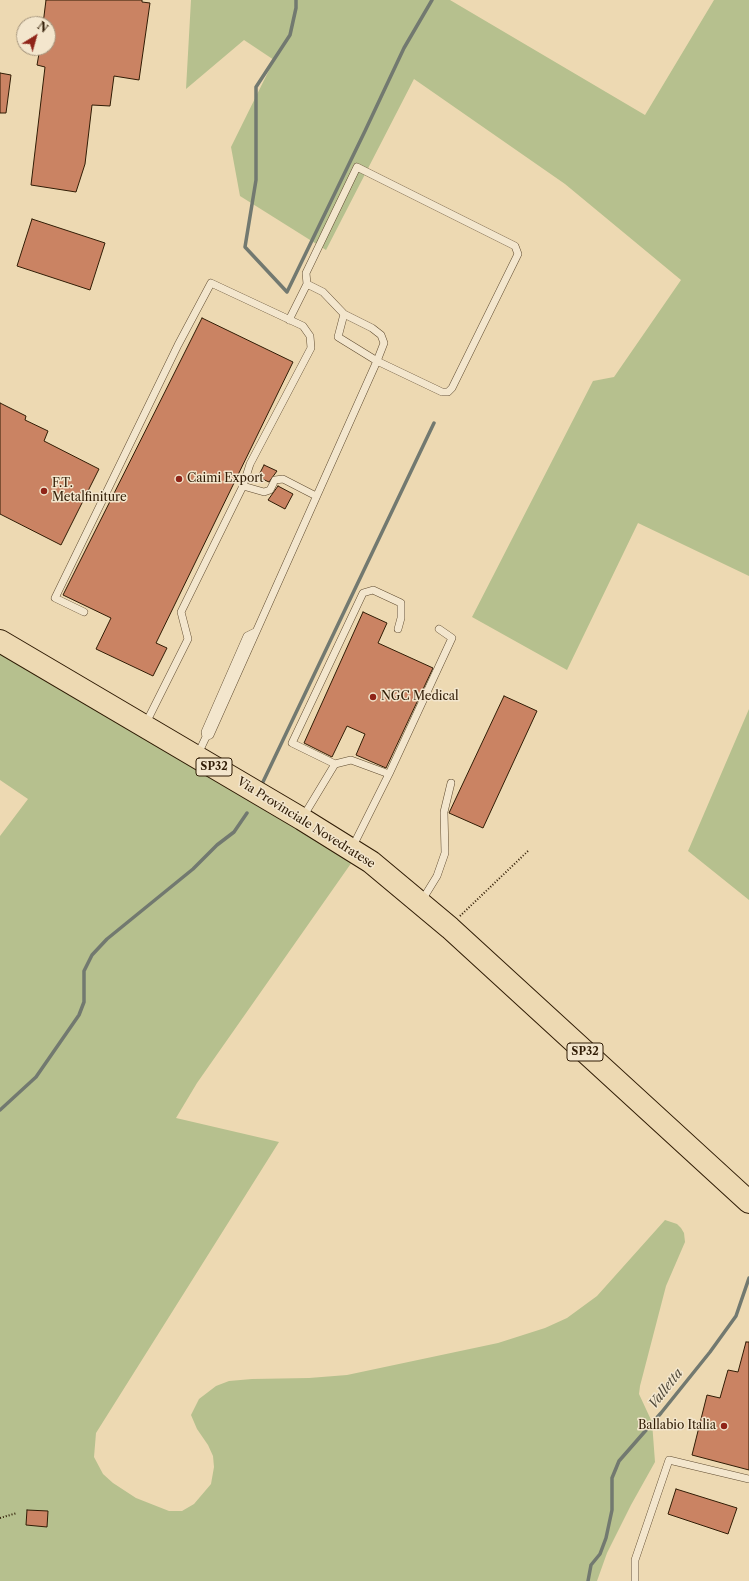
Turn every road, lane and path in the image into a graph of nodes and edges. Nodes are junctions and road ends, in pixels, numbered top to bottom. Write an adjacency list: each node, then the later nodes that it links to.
1 (307, 284): 2 (lane); 3 (lane); 4 (lane)
2 (344, 314): 4 (lane); 4 (lane)
3 (289, 320): 5 (lane); 7 (lane)
4 (377, 361): 6 (lane)
5 (242, 486): 6 (lane); 11 (lane)
6 (316, 496): 12 (lane)
7 (84, 612)
8 (398, 629): 13 (lane)
9 (439, 629): 14 (lane)
10 (0, 641): 11 (main road, Via Provinciale Novedratese / SP32)
11 (144, 726): 12 (main road, Via Provinciale Novedratese / SP32)
12 (197, 757): 16 (main road, Via Provinciale Novedratese / SP32)
13 (335, 764): 14 (lane); 16 (lane)
14 (389, 774): 17 (lane)
15 (451, 783): 19 (lane)
16 (302, 819): 17 (main road, Via Provinciale Novedratese / SP32)
17 (351, 849): 19 (main road, Via Provinciale Novedratese / SP32)
18 (528, 852): 20 (path)
19 (421, 903): 20 (main road, SP32)
20 (450, 928): 21 (main road, SP32)
21 (749, 1202)
22 (749, 1479): 25 (lane)
23 (16, 1513): 24 (path)
24 (0, 1518)
25 (635, 1581)

